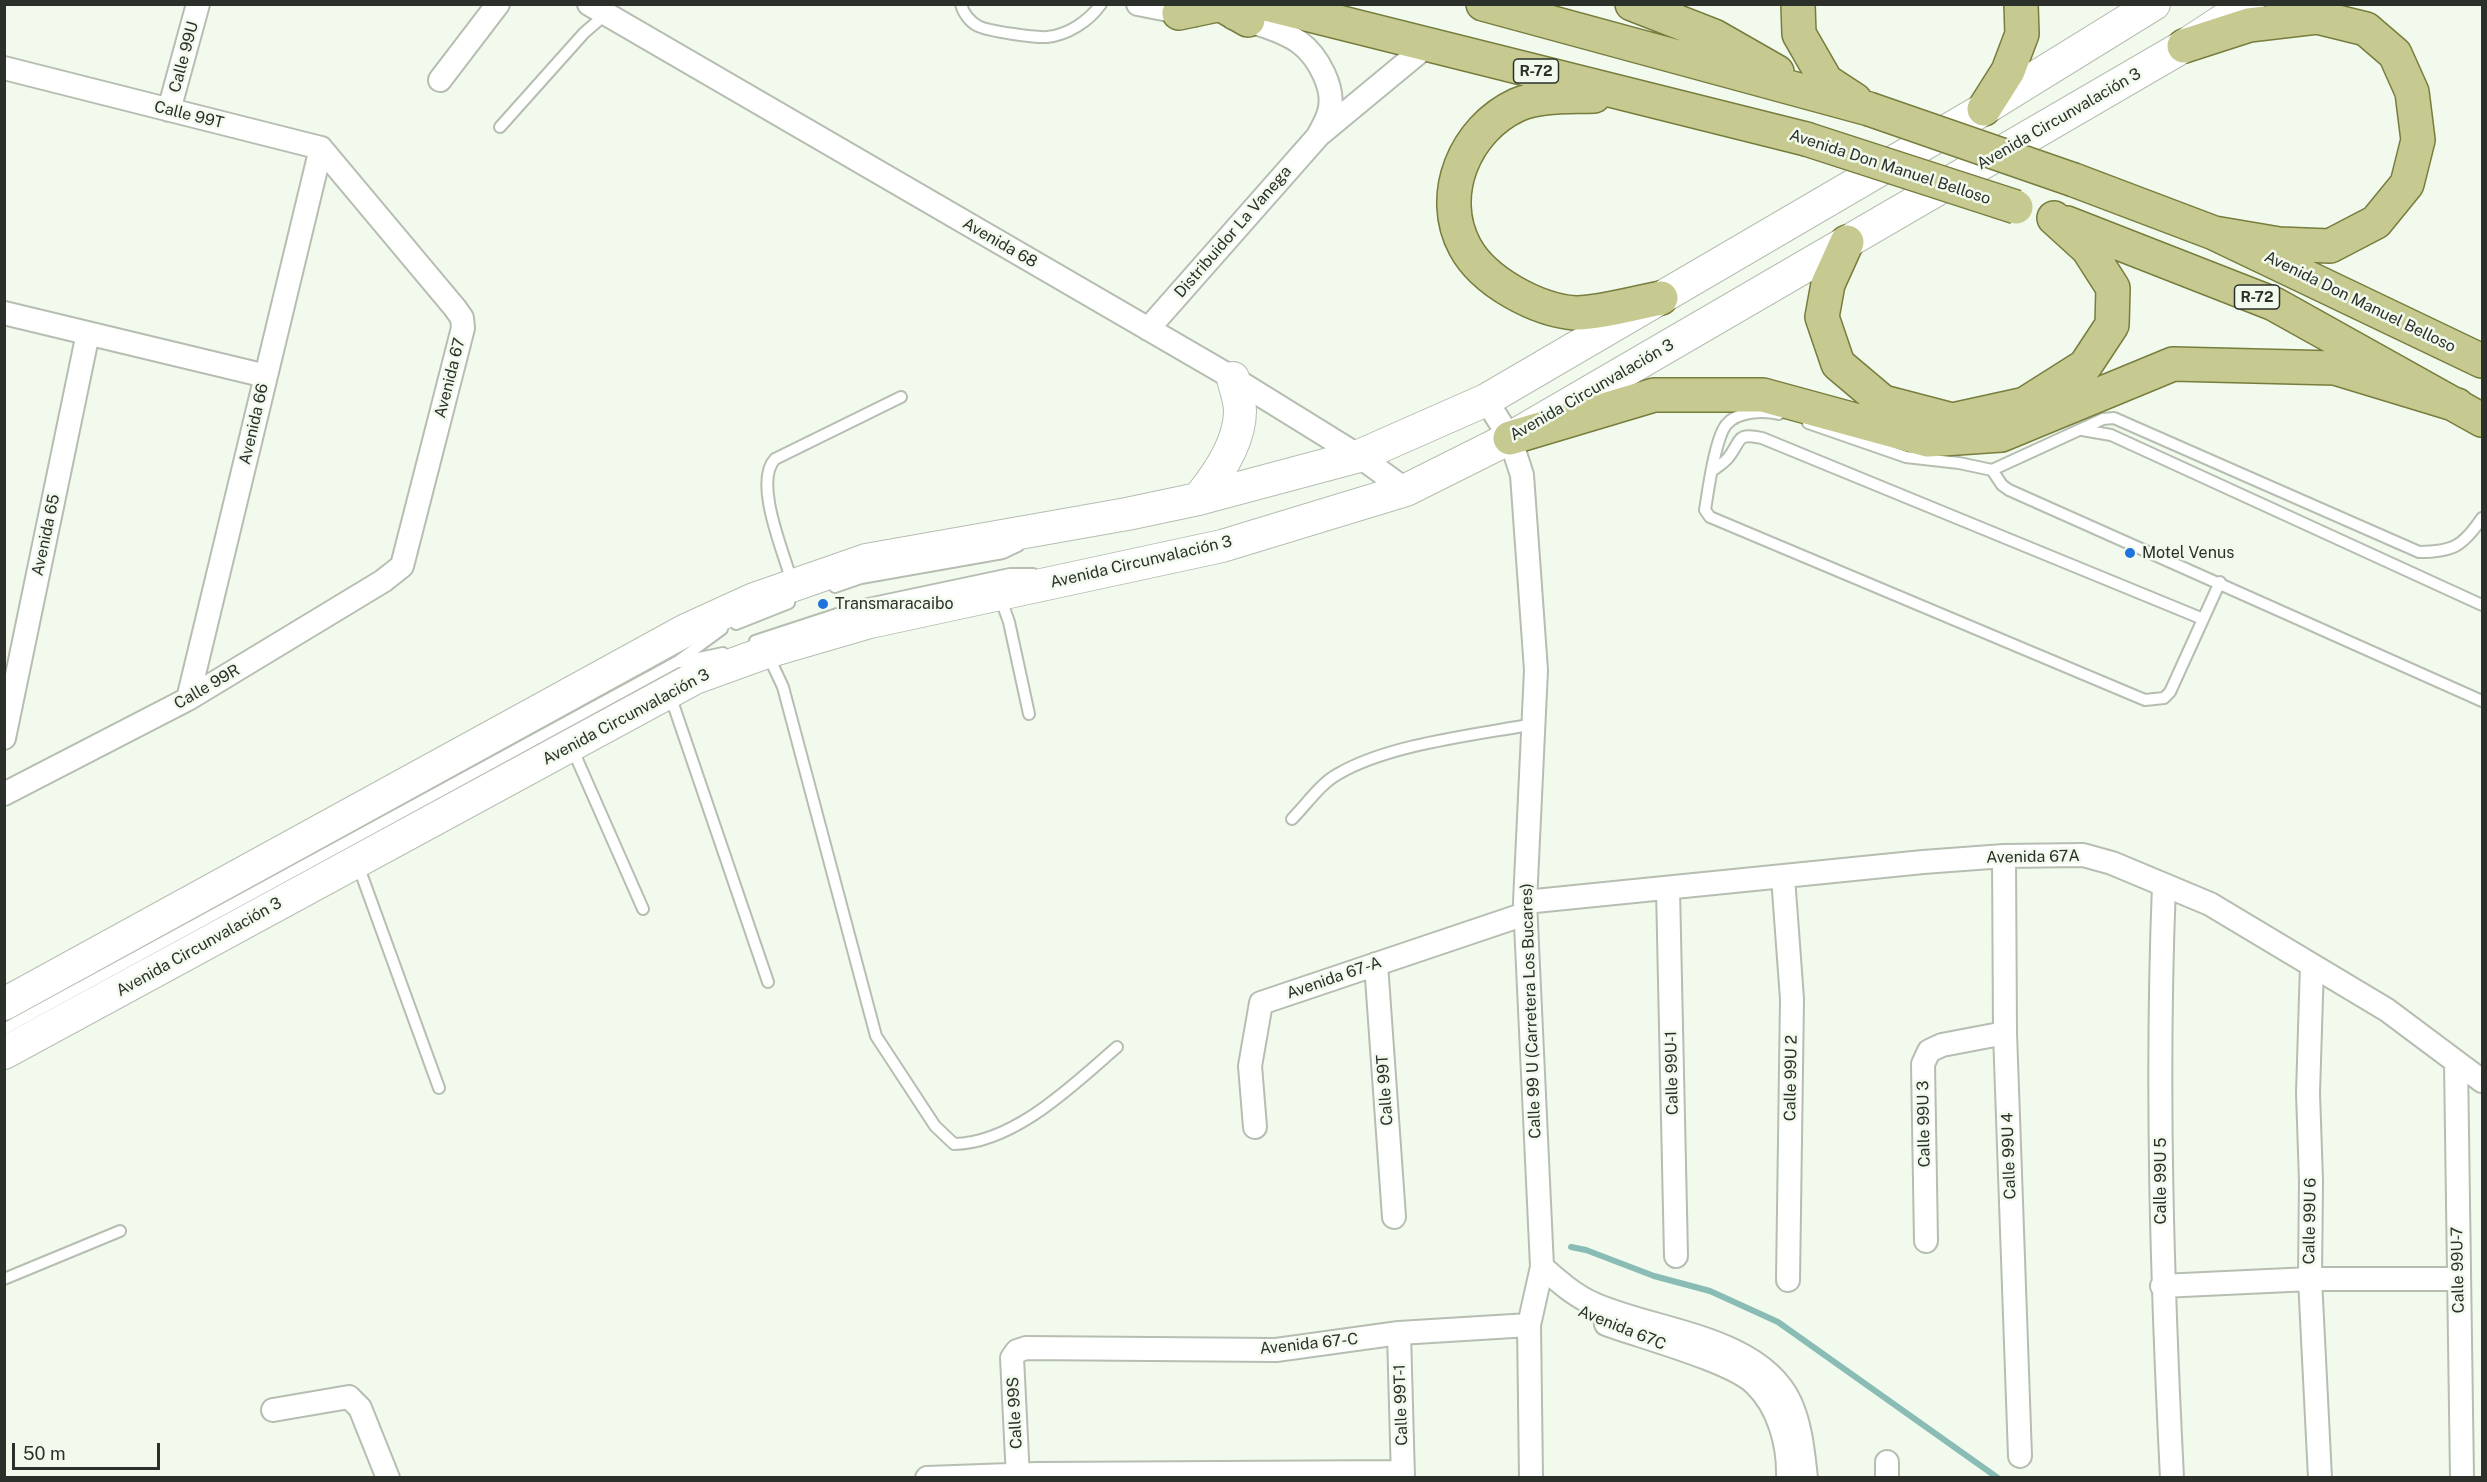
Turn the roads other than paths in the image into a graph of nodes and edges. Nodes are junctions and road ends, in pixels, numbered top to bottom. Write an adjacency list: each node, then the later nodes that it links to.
1 (198, 4): 23 (street, Calle 99U)
2 (498, 4): 18 (street)
3 (961, 4): 4 (lane)
4 (1101, 4)
5 (1138, 4): 14 (street)
6 (1484, 4): 20 (main road, Avenida Don Manuel Belloso / R-72)
7 (1632, 4): 20 (main road, R-72)
8 (1798, 4): 21 (main road)
9 (2021, 4): 22 (main road)
10 (2154, 4): 22 (main road)
11 (2248, 4): 16 (main road, Avenida Circunvalación 3)
12 (1235, 8): 14 (main road); 15 (main road, Avenida Don Manuel Belloso / R-72); 25 (street, Distribuidor La Vanega)
13 (598, 9): 24 (lane); 32 (street, Avenida 68)
14 (1179, 13)
15 (1429, 44): 19 (main road, Avenida Don Manuel Belloso / R-72); 25 (street, Distribuidor La Vanega)
16 (2184, 46): 28 (main road); 29 (main road, Avenida Circunvalación 3)
17 (4, 69): 23 (street, Calle 99T)
18 (441, 80)
19 (1629, 94): 27 (main road, Avenida Don Manuel Belloso / R-72, bridge); 30 (main road)
20 (1823, 97): 21 (main road, Avenida Don Manuel Belloso / R-72)
21 (1869, 109): 28 (main road, Avenida Don Manuel Belloso / R-72, bridge)
22 (1984, 109): 30 (main road)
23 (169, 110): 26 (street, Calle 99T)
24 (500, 127)
25 (1319, 135): 32 (street, Distribuidor La Vanega)
26 (321, 148): 35 (street, Avenida 66); 51 (street, Avenida 67)
27 (2054, 218): 29 (main road); 39 (main road, Avenida Don Manuel Belloso / R-72)
28 (2214, 233): 34 (main road, Avenida Don Manuel Belloso / R-72)
29 (1847, 242): 43 (main road, Avenida Circunvalación 3)
30 (1661, 298): 38 (main road)
31 (4, 313): 33 (street)
32 (1148, 329): 36 (street, Avenida 68)
33 (88, 333): 35 (street); 64 (street, Avenida 65)
34 (2482, 361)
35 (266, 376): 60 (street, Avenida 66)
36 (1233, 378): 44 (street, Avenida 68); 48 (main road)
37 (901, 397): 54 (lane)
38 (1486, 400): 43 (street, Calle 99 U (Carretera Los Bucares)); 44 (main road)
39 (2470, 413): 43 (main road)
40 (1785, 416): 46 (lane)
41 (1797, 419): 45 (lane)
42 (2080, 430): 45 (lane); 50 (lane); 56 (lane)
43 (1510, 438): 47 (main road, Avenida Circunvalación 3); 63 (street, Calle 99 U (Carretera Los Bucares))
44 (1359, 456): 47 (street, Avenida 68); 48 (main road)
45 (1992, 470): 53 (lane)
46 (1712, 471): 57 (lane); 57 (lane)
47 (1406, 490): 52 (main road, Avenida Circunvalación 3)
48 (1198, 499): 54 (main road)
49 (2482, 519): 50 (lane)
50 (2478, 534)
51 (402, 566): 60 (street, Calle 99R)
52 (1091, 574): 55 (main road, Avenida Circunvalación 3); 58 (lane)
53 (2220, 582): 57 (lane); 61 (lane)
54 (803, 593): 59 (lane); 78 (main road)
55 (999, 594): 58 (main road, Avenida Circunvalación 3); 62 (lane)
56 (2482, 605)
57 (2204, 619)
58 (749, 649): 59 (main road, Avenida Circunvalación 3); 81 (lane)
59 (673, 677): 65 (main road, Avenida Circunvalación 3); 77 (lane); 79 (lane)
60 (188, 699): 66 (street, Calle 99R)
61 (2482, 701)
62 (1029, 714)
63 (1534, 724): 67 (lane); 73 (street, Calle 99 U (Carretera Los Bucares))
64 (4, 738)
65 (571, 745): 69 (main road, Avenida Circunvalación 3); 74 (lane)
66 (4, 794)
67 (1292, 819)
68 (2004, 856): 70 (street, Avenida 67A); 71 (street, Avenida 67A); 80 (street, Calle 99U 4)
69 (356, 862): 82 (main road, Avenida Circunvalación 3); 85 (lane)
70 (1783, 877): 72 (street, Avenida 67A); 95 (street, Calle 99U 2)
71 (2164, 885): 76 (street, Avenida 67A); 96 (street, Calle 99U 5)
72 (1668, 889): 73 (street, Avenida 67A); 90 (street, Calle 99U-1)
73 (1525, 908): 75 (street, Avenida 67-A); 91 (street, Calle 99 U (Carretera Los Bucares))
74 (643, 909)
75 (1376, 964): 86 (street, Avenida 67-A); 87 (street, Calle 99T)
76 (2312, 965): 83 (street, Avenida 67A); 93 (street, Calle 99U 6)
77 (768, 982)
78 (4, 1004)
79 (4, 1029)
80 (2005, 1033): 89 (street, Calle 99U 3); 102 (street, Calle 99U 4)
81 (1117, 1047)
82 (4, 1053)
83 (2456, 1063): 84 (street, Avenida 67A); 94 (street, Calle 99U-7)
84 (2482, 1081)
85 (439, 1088)
86 (1255, 1127)
87 (1394, 1217)
88 (120, 1231): 92 (lane)
89 (1926, 1241)
90 (1676, 1256)
91 (1542, 1267): 97 (street, Calle 99 U (Carretera Los Bucares)); 100 (street, Avenida 67C)
92 (4, 1279)
93 (2310, 1279): 94 (street); 96 (street); 111 (street, Calle 99U 6)
94 (2457, 1279): 112 (street, Calle 99U-7)
95 (1788, 1280)
96 (2162, 1286): 110 (street, Calle 99U 5)
97 (1529, 1325): 98 (street, Avenida 67-C); 107 (street, Calle 99 U (Carretera Los Bucares))
98 (1399, 1333): 99 (street, Avenida 67-C); 103 (street, Calle 99T-1)
99 (1017, 1351): 104 (street, Calle 99S)
100 (1782, 1404): 108 (street); 109 (street)
101 (273, 1410): 105 (street)
102 (2020, 1456)
103 (1403, 1475): 104 (street)
104 (1018, 1476): 106 (street)
105 (388, 1478)
106 (927, 1478)
107 (1531, 1478)
108 (1788, 1478)
109 (1806, 1478)
110 (2172, 1478)
111 (2320, 1478)
112 (2462, 1478)

